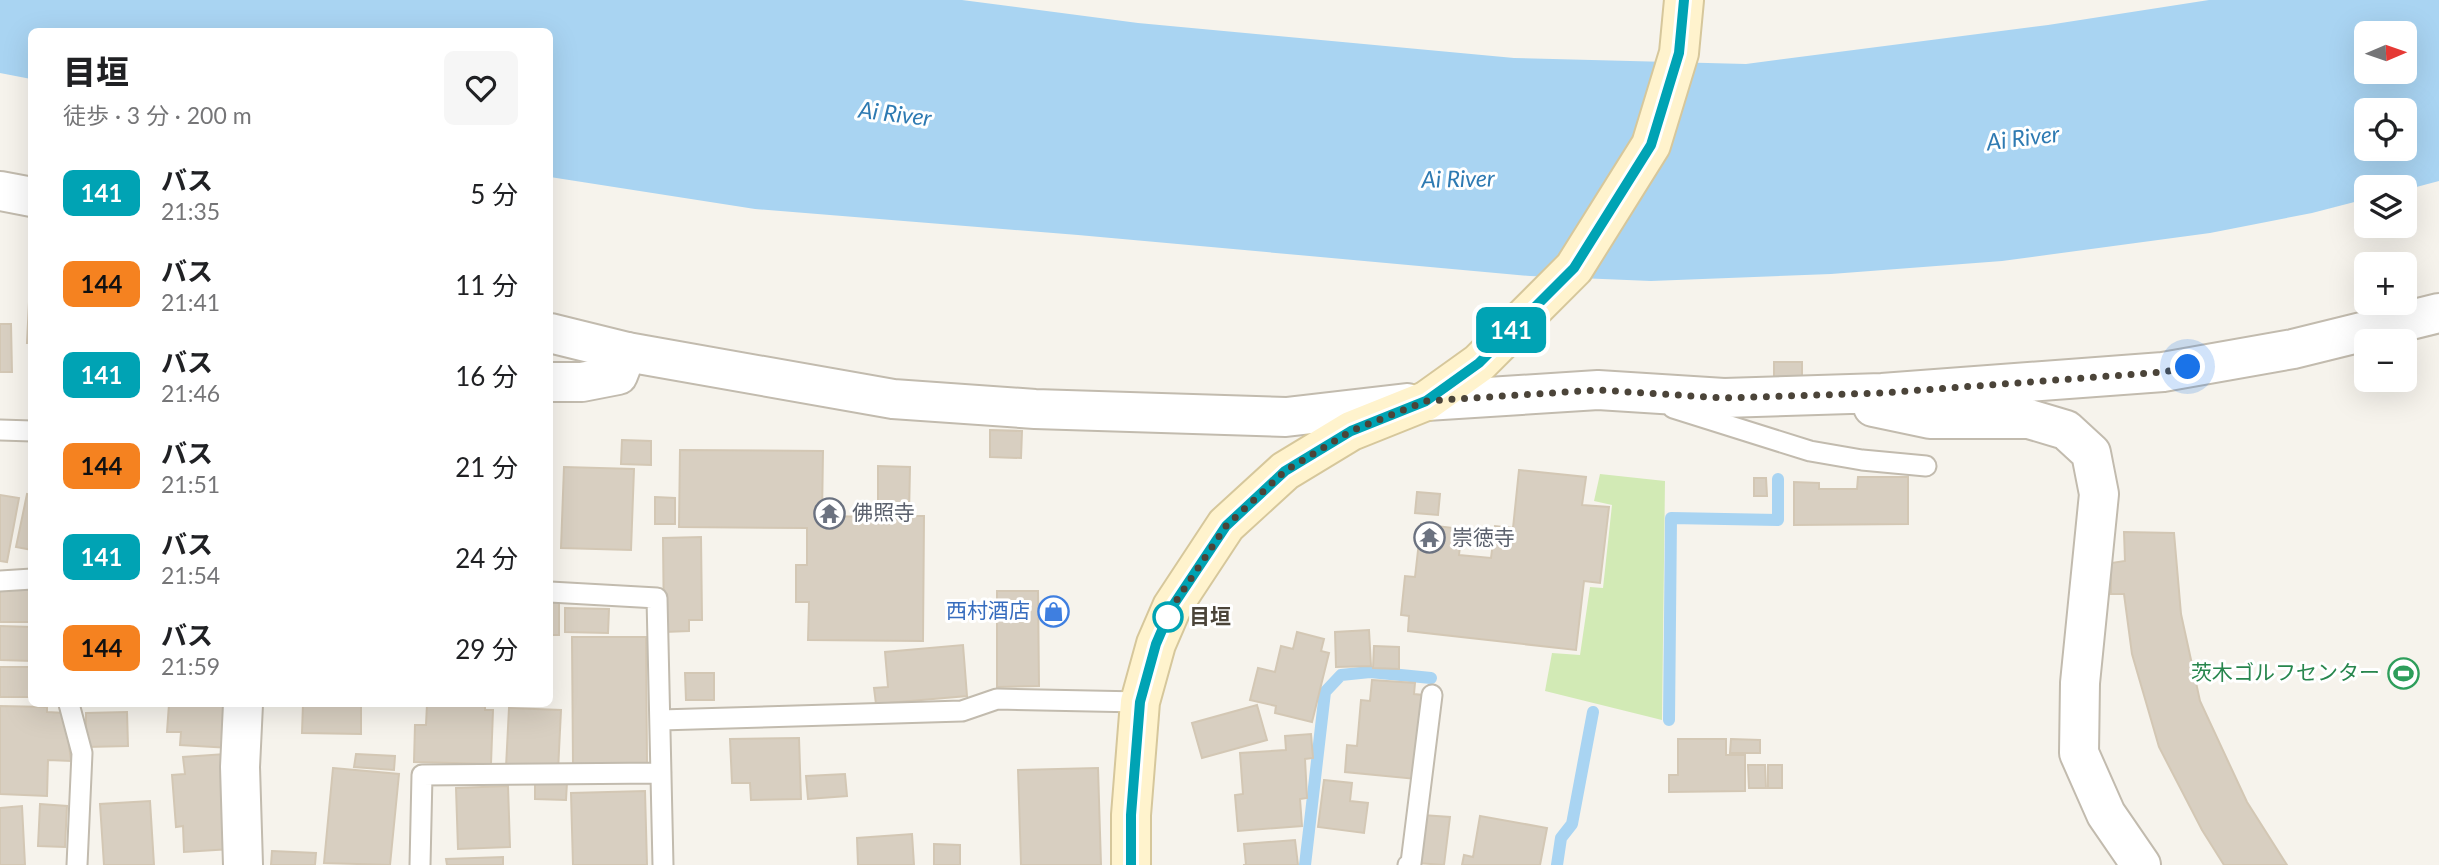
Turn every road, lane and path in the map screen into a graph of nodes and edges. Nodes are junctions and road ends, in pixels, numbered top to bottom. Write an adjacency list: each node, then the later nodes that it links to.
1 (1684, 0): 10 (main road)
2 (0, 191): 3 (street)
3 (28, 196)
4 (2439, 313): 9 (street)
5 (553, 333): 6 (street)
6 (627, 352): 7 (street); 10 (street)
7 (553, 382)
8 (1618, 392): 9 (street); 10 (street); 13 (lane)
9 (1812, 395): 29 (street)
10 (1426, 401): 18 (main road)
11 (0, 430): 12 (lane)
12 (28, 431)
13 (1926, 466)
14 (28, 579): 15 (lane)
15 (0, 581)
16 (553, 592): 21 (lane)
17 (1432, 695): 28 (lane)
18 (1140, 702): 21 (lane); 27 (main road)
19 (70, 707): 23 (lane)
20 (243, 707): 24 (street)
21 (660, 720): 22 (lane)
22 (661, 773): 25 (lane); 26 (lane)
23 (77, 865)
24 (243, 865)
25 (421, 865)
26 (663, 865)
27 (1131, 865)
28 (1408, 865)
29 (2141, 865)

